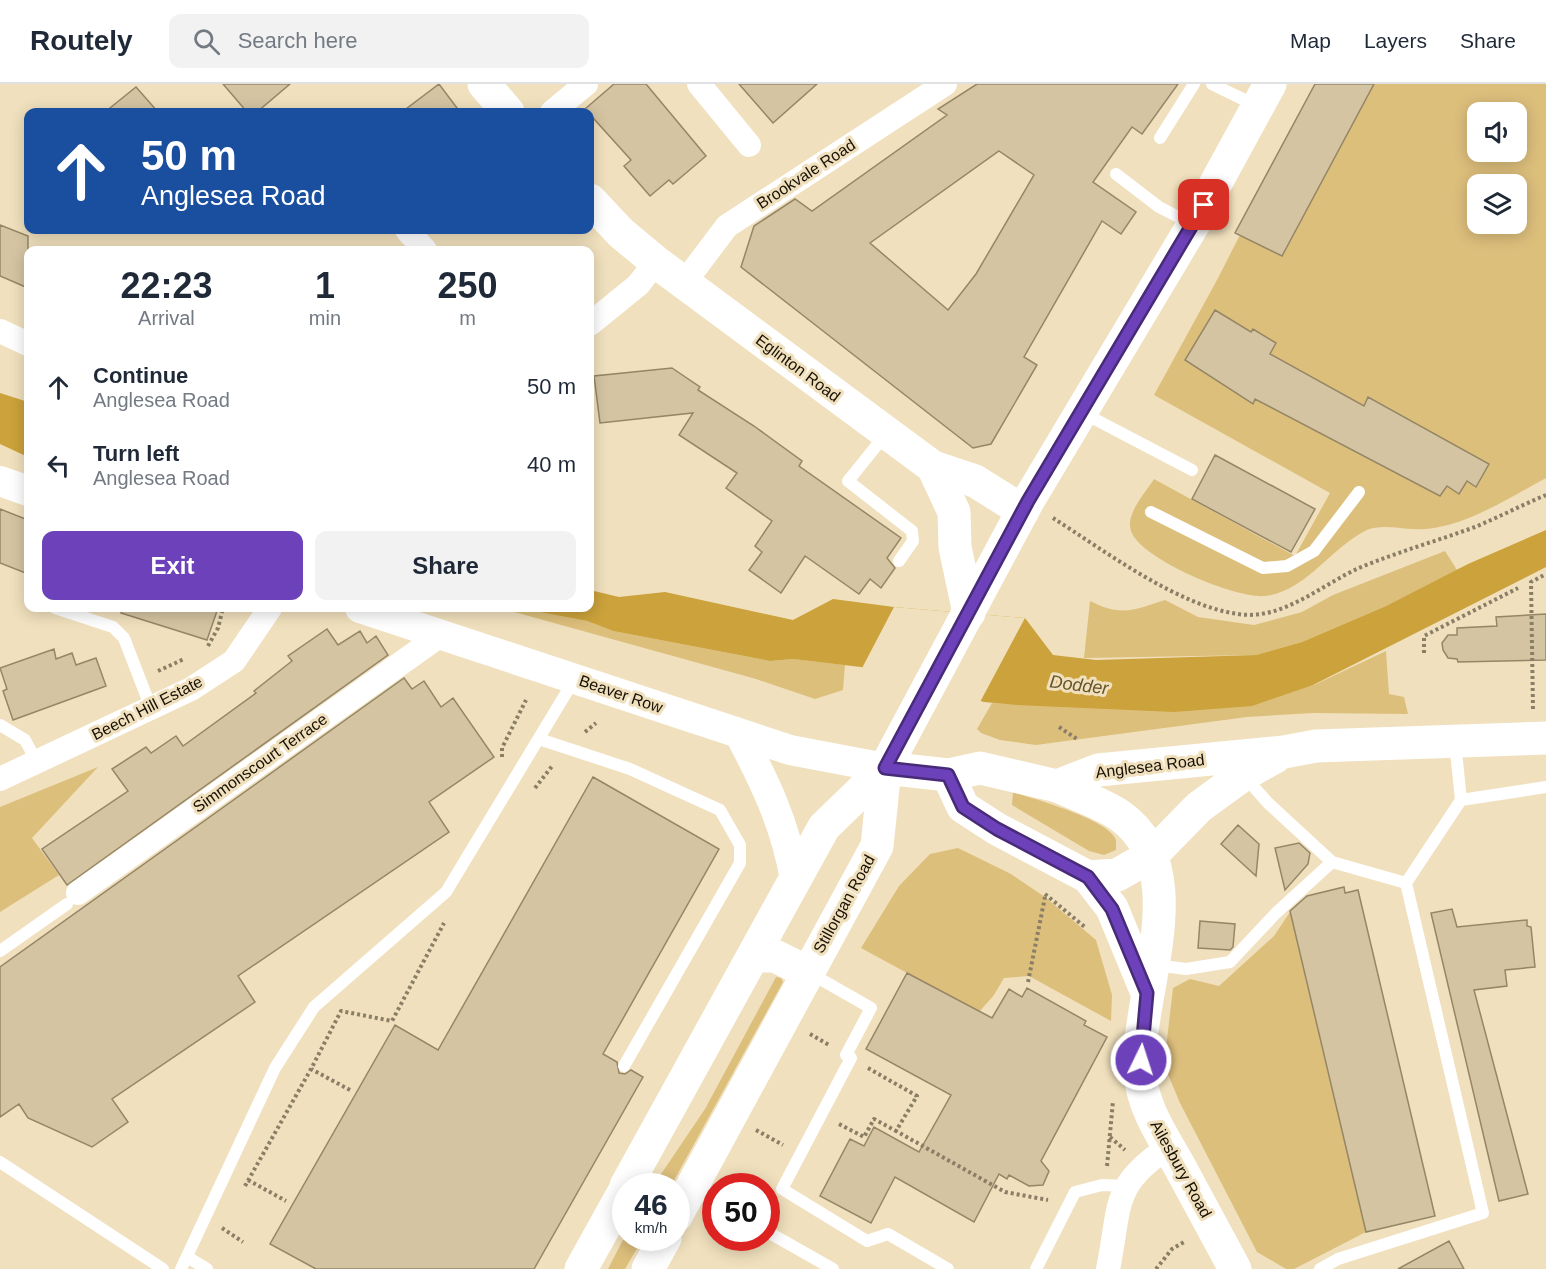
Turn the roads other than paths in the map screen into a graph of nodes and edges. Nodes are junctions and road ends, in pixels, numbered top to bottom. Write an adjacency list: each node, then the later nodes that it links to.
1 (484, 84): 8 (main road)
2 (586, 84): 9 (street)
3 (699, 84): 11 (street)
4 (945, 84): 18 (street, Brookvale Road)
5 (1194, 84): 10 (lane)
6 (1212, 84): 7 (lane)
7 (1264, 95): 14 (main road)
8 (505, 108)
9 (557, 108)
10 (1160, 138)
11 (749, 145)
12 (1116, 174): 14 (lane)
13 (594, 204): 17 (main road, Eglinton Road)
14 (1193, 225): 22 (main road)
15 (411, 234): 16 (street)
16 (421, 246)
17 (656, 262): 18 (main road, Eglinton Road); 19 (street)
18 (684, 283): 23 (main road, Eglinton Road)
19 (594, 321)
20 (0, 331): 21 (street)
21 (24, 342)
22 (1083, 412): 25 (lane); 29 (main road)
23 (887, 434): 24 (main road, Eglinton Road); 31 (lane)
24 (933, 467): 29 (main road, Eglinton Road); 35 (main road)
25 (1192, 470)
26 (0, 481): 27 (street)
27 (24, 490)
28 (1359, 492): 30 (lane)
29 (1023, 511): 35 (main road)
30 (1151, 513)
31 (899, 561)
32 (67, 612): 38 (lane)
33 (267, 612): 38 (street, Beech Hill Estate)
34 (373, 612): 36 (street, Beaver Row)
35 (969, 613): 46 (main road)
36 (442, 633): 37 (street, Beaver Row); 58 (street, Simmonscourt Terrace)
37 (575, 679): 40 (street, Beaver Row); 41 (lane)
38 (152, 708): 45 (street, Beech Hill Estate)
39 (0, 725): 45 (lane)
40 (740, 735): 46 (street, Beaver Row); 56 (street)
41 (539, 739): 63 (lane); 72 (lane)
42 (1540, 739): 43 (main road, Anglesea Road)
43 (1455, 741): 44 (main road, Anglesea Road); 52 (lane)
44 (1284, 752): 48 (main road, Anglesea Road); 50 (main road, Anglesea Road)
45 (38, 762): 49 (street, Beech Hill Estate)
46 (885, 768): 47 (main road); 56 (main road); 61 (main road, Stillorgan Road)
47 (948, 775): 50 (main road); 55 (main road)
48 (1244, 775): 53 (main road, Anglesea Road); 54 (lane)
49 (0, 779)
50 (1057, 786): 53 (main road, Ailesbury Road)
51 (1546, 787): 52 (lane)
52 (1461, 800): 57 (lane)
53 (1151, 856): 55 (main road, Anglesea Road); 62 (main road, Ailesbury Road)
54 (1332, 862): 57 (lane); 62 (lane)
55 (1088, 877): 62 (main road, Ailesbury Road)
56 (795, 879): 60 (main road)
57 (1406, 883): 83 (lane)
58 (73, 898): 59 (lane)
59 (0, 951)
60 (754, 956): 61 (main road); 66 (main road)
61 (807, 972): 68 (main road, Stillorgan Road); 79 (lane)
62 (1151, 979): 64 (main road, Ailesbury Road)
63 (624, 1066)
64 (1169, 1148): 67 (street); 82 (main road, Ailesbury Road)
65 (0, 1162): 73 (lane)
66 (634, 1173)
67 (1116, 1186): 80 (lane); 81 (street)
68 (690, 1190)
69 (612, 1213): 76 (main road)
70 (780, 1240): 78 (lane)
71 (658, 1251): 77 (main road)
72 (187, 1257): 74 (lane); 75 (lane)
73 (163, 1269)
74 (181, 1269)
75 (207, 1269)
76 (581, 1269)
77 (648, 1269)
78 (833, 1269)
79 (948, 1269)
80 (1036, 1269)
81 (1108, 1269)
82 (1235, 1269)
83 (1320, 1269)

